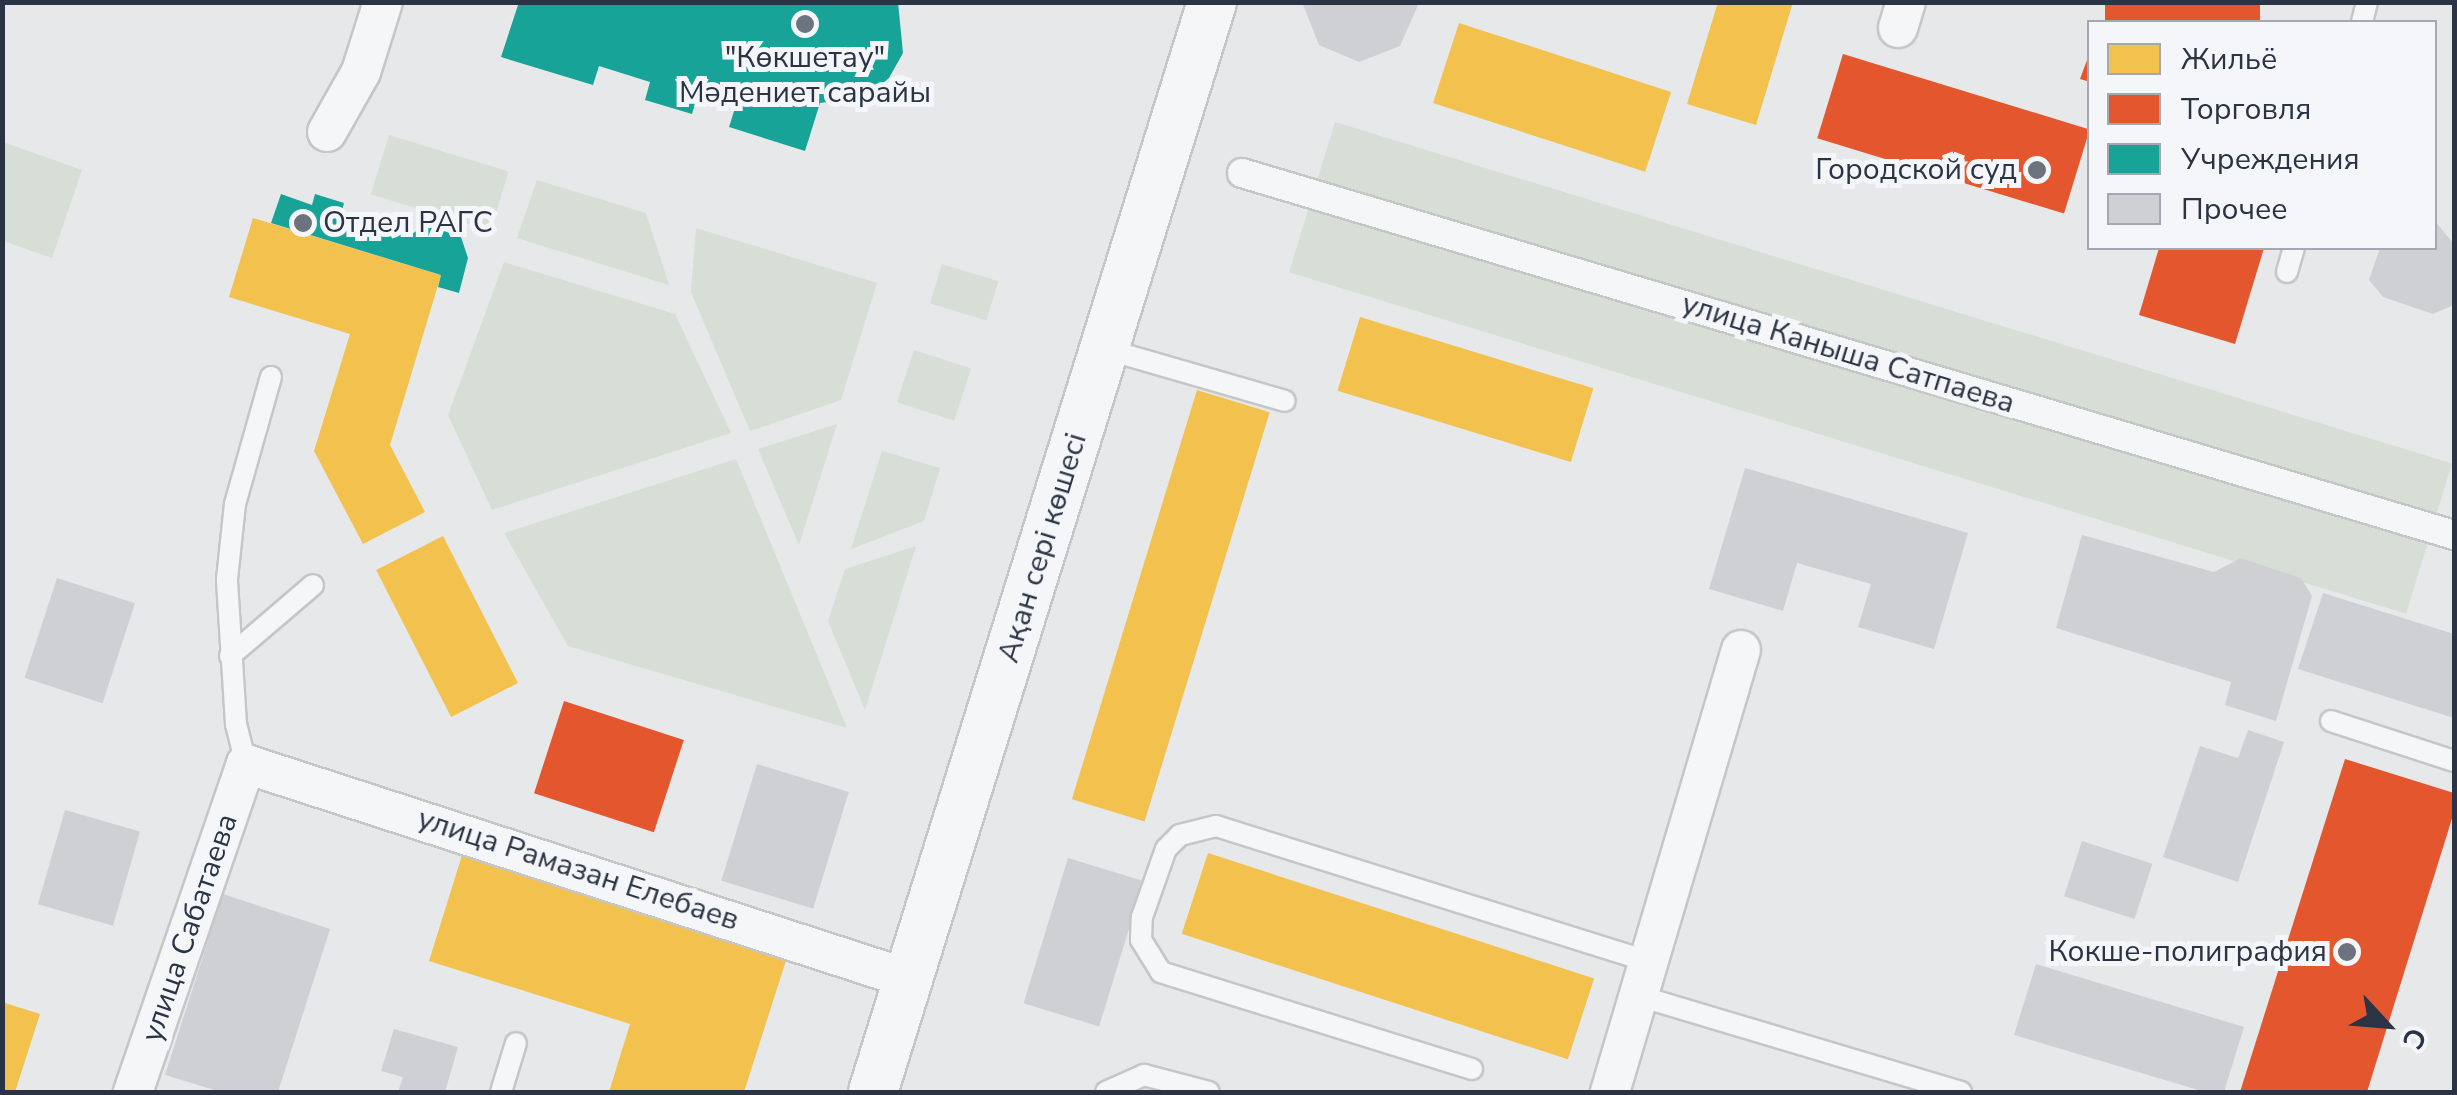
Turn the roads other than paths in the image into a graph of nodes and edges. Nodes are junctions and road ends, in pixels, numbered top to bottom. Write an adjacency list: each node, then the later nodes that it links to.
1 (384, 2): 3 (street)
2 (1212, 2): 7 (street, Ақан сері көшесі)
3 (328, 132)
4 (1242, 173): 10 (street, улица Каныша Сатпаева)
5 (2293, 250): 6 (lane)
6 (2286, 272)
7 (1105, 349): 9 (lane); 18 (street, Ақан сері көшесі)
8 (271, 377): 13 (lane)
9 (1285, 402)
10 (2454, 535)
11 (313, 585): 13 (lane)
12 (1741, 650): 17 (street)
13 (230, 656): 16 (lane)
14 (2331, 722): 15 (lane)
15 (2454, 761)
16 (246, 764): 18 (street, улица Рамазан Елебаев); 21 (street, улица Сабатаева)
17 (1643, 978): 20 (lane); 26 (street); 27 (lane)
18 (908, 979): 23 (street, Ақан сері көшесі)
19 (516, 1043): 22 (lane)
20 (1472, 1068)
21 (133, 1092)
22 (501, 1092)
23 (873, 1092)
24 (1106, 1092): 25 (lane)
25 (1209, 1092)
26 (1610, 1092)
27 (1961, 1092)

